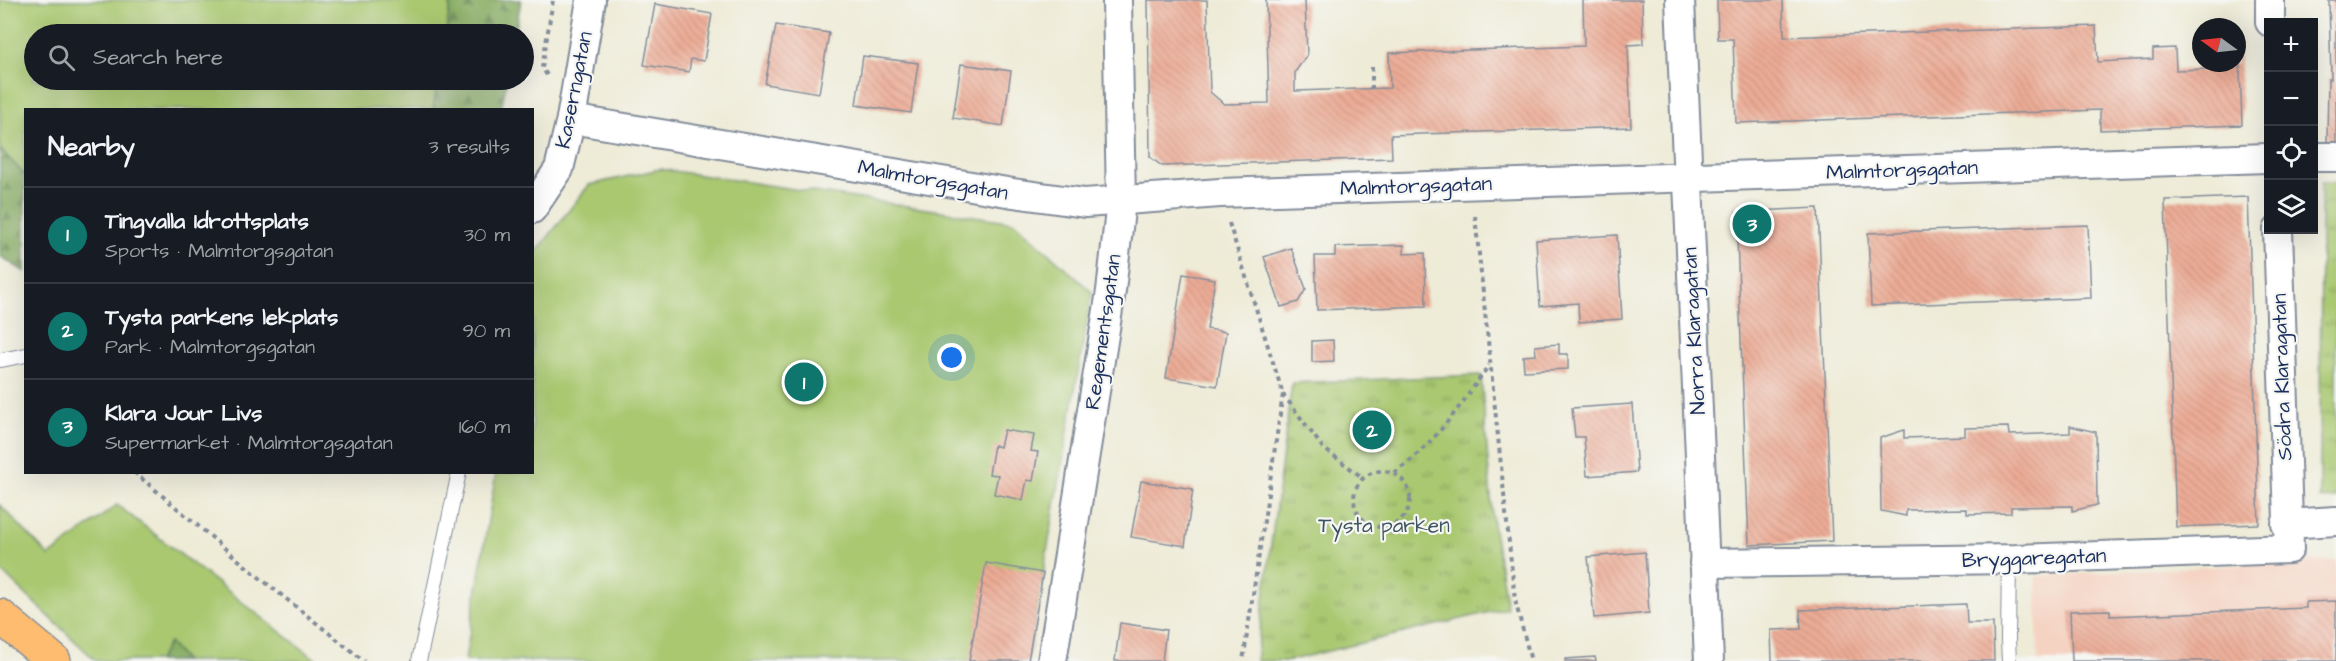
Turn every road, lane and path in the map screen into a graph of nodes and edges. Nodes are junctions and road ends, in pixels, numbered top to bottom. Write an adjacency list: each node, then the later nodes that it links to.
1 (591, 0): 8 (street, Kaserngatan)
2 (1117, 0): 15 (street, Regementsgatan)
3 (1680, 0): 12 (street, Norra Klaragatan)
4 (2270, 0): 5 (street)
5 (2270, 18)
6 (1372, 67): 7 (path)
7 (1372, 88)
8 (571, 118): 15 (street, Malmtorgsgatan); 16 (street, Kaserngatan)
9 (2336, 157): 11 (street)
10 (2264, 158): 12 (street, Malmtorgsgatan)
11 (2318, 158)
12 (1686, 177): 13 (street, Malmtorgsgatan); 29 (street, Norra Klaragatan)
13 (1472, 184): 14 (street, Malmtorgsgatan); 20 (path)
14 (1220, 193): 15 (street, Malmtorgsgatan); 21 (path)
15 (1121, 201): 35 (street, Regementsgatan)
16 (534, 206)
17 (2278, 234): 27 (street, Södra Klaragatan)
18 (24, 355): 19 (lane)
19 (1, 360)
20 (1490, 364): 22 (path); 37 (path)
21 (1283, 394): 25 (path); 36 (path)
22 (1394, 473): 25 (path); 25 (path)
23 (136, 474): 33 (path)
24 (459, 474): 34 (lane)
25 (1362, 477)
26 (2336, 521): 27 (street)
27 (2286, 524): 28 (street, Bryggaregatan)
28 (2009, 560): 29 (street, Bryggaregatan); 39 (lane)
29 (1704, 563): 38 (street, Norra Klaragatan)
30 (0, 618): 31 (highway); 32 (highway)
31 (38, 661)
32 (54, 661)
33 (364, 661)
34 (419, 661)
35 (1052, 661)
36 (1243, 661)
37 (1531, 661)
38 (1709, 661)
39 (2009, 661)

